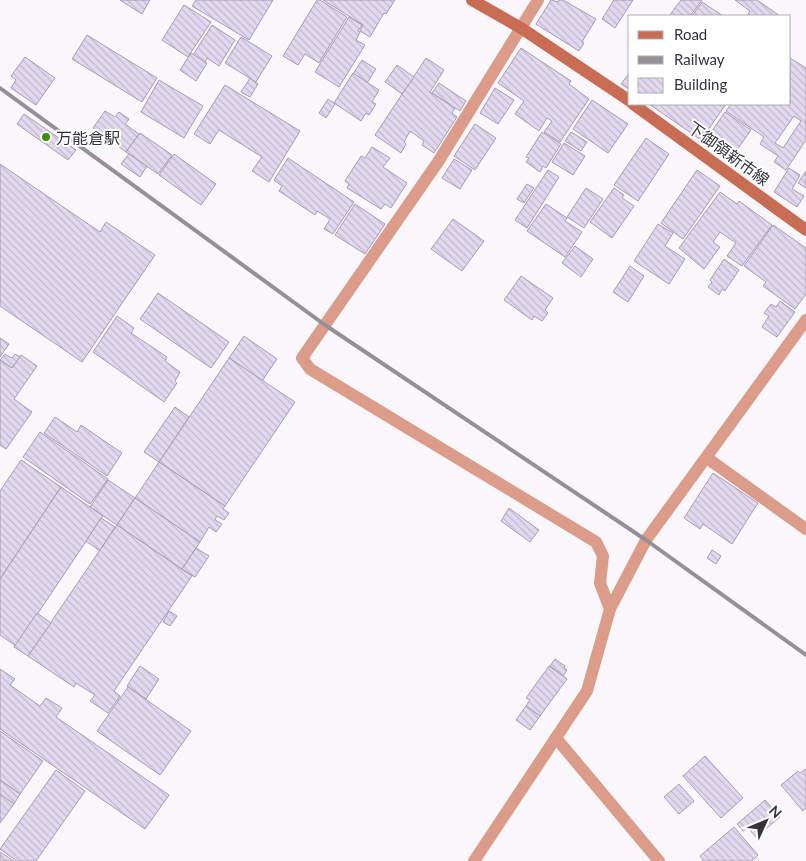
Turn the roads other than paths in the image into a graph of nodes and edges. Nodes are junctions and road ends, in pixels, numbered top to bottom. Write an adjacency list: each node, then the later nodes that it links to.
1 (472, 0): 3 (main road)
2 (538, 0): 3 (street)
3 (521, 28): 4 (main road); 10 (street)
4 (628, 100)
5 (634, 105): 6 (main road, 下御領新市線)
6 (806, 230)
7 (806, 320): 8 (street)
8 (707, 458): 9 (street); 10 (street)
9 (806, 529)
10 (610, 609): 11 (street)
11 (556, 738): 12 (street); 13 (street)
12 (474, 861)
13 (660, 861)

